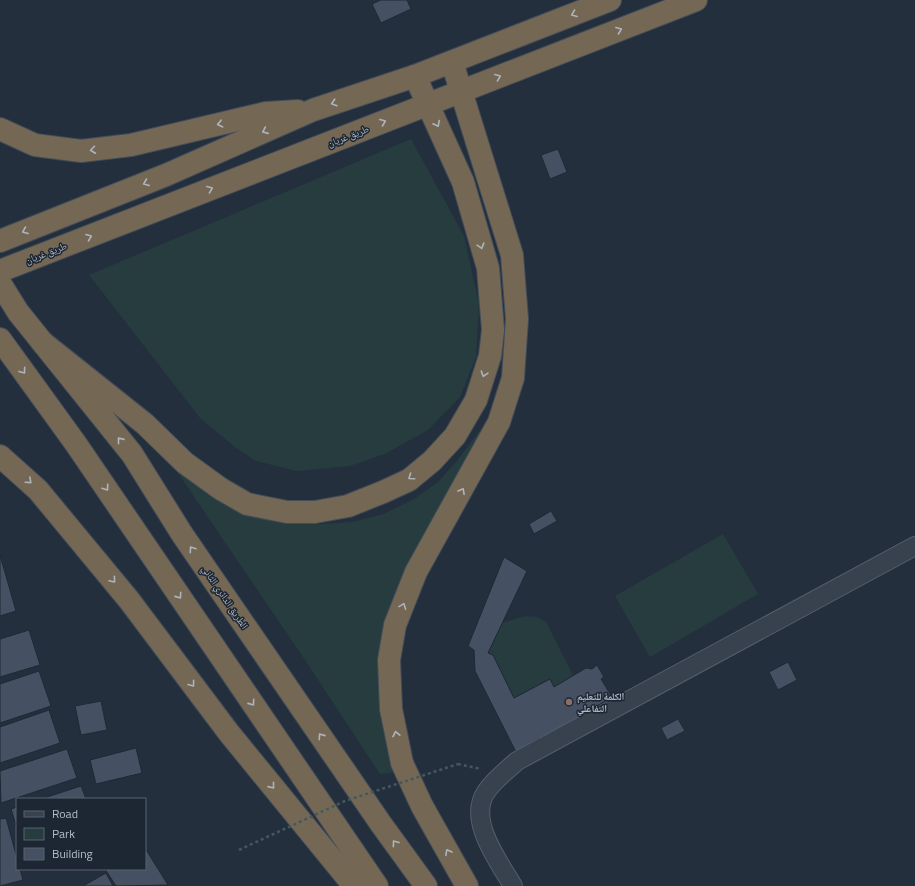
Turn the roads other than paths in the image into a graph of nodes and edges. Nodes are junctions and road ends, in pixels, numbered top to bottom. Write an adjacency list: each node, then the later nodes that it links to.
1 (610, 0): 3 (highway, one-way to 3)
2 (696, 0): 5 (highway, طريق غريان, one-way to 2)
3 (452, 62): 4 (highway); 5 (highway)
4 (415, 76): 6 (highway); 7 (highway, one-way to 7)
5 (461, 92): 6 (highway, طريق غريان); 19 (highway, one-way to 5)
6 (427, 106): 10 (highway, طريق غريان, one-way to 6); 13 (highway, one-way to 13)
7 (313, 110): 8 (highway, one-way to 8); 9 (highway, one-way to 9)
8 (0, 129)
9 (0, 241)
10 (0, 271)
11 (0, 283): 13 (highway, الطريق الدائري الثاني)
12 (0, 339): 17 (highway, one-way to 17)
13 (42, 342): 18 (highway, الطريق الدائري الثاني, one-way to 13)
14 (0, 456): 16 (highway, one-way to 16)
15 (915, 546): 20 (street)
16 (354, 886)
17 (377, 886)
18 (426, 886)
19 (467, 886)
20 (513, 886)

